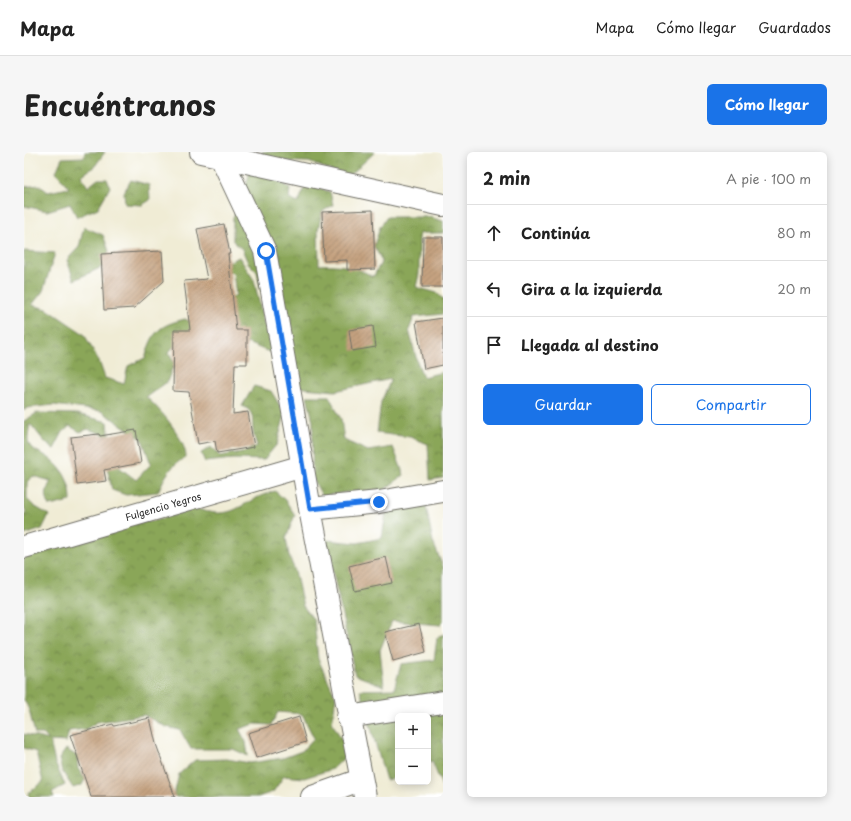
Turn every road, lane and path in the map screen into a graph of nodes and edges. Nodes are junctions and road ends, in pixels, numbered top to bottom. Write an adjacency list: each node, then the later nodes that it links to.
1 (211, 154): 2 (street); 3 (street)
2 (443, 206)
3 (303, 466): 5 (street); 6 (street, Fulgencio Yegros)
4 (443, 491): 5 (street)
5 (310, 509): 8 (street)
6 (24, 547)
7 (443, 702): 8 (street)
8 (348, 717): 9 (street)
9 (363, 789): 10 (street)
10 (312, 797)

